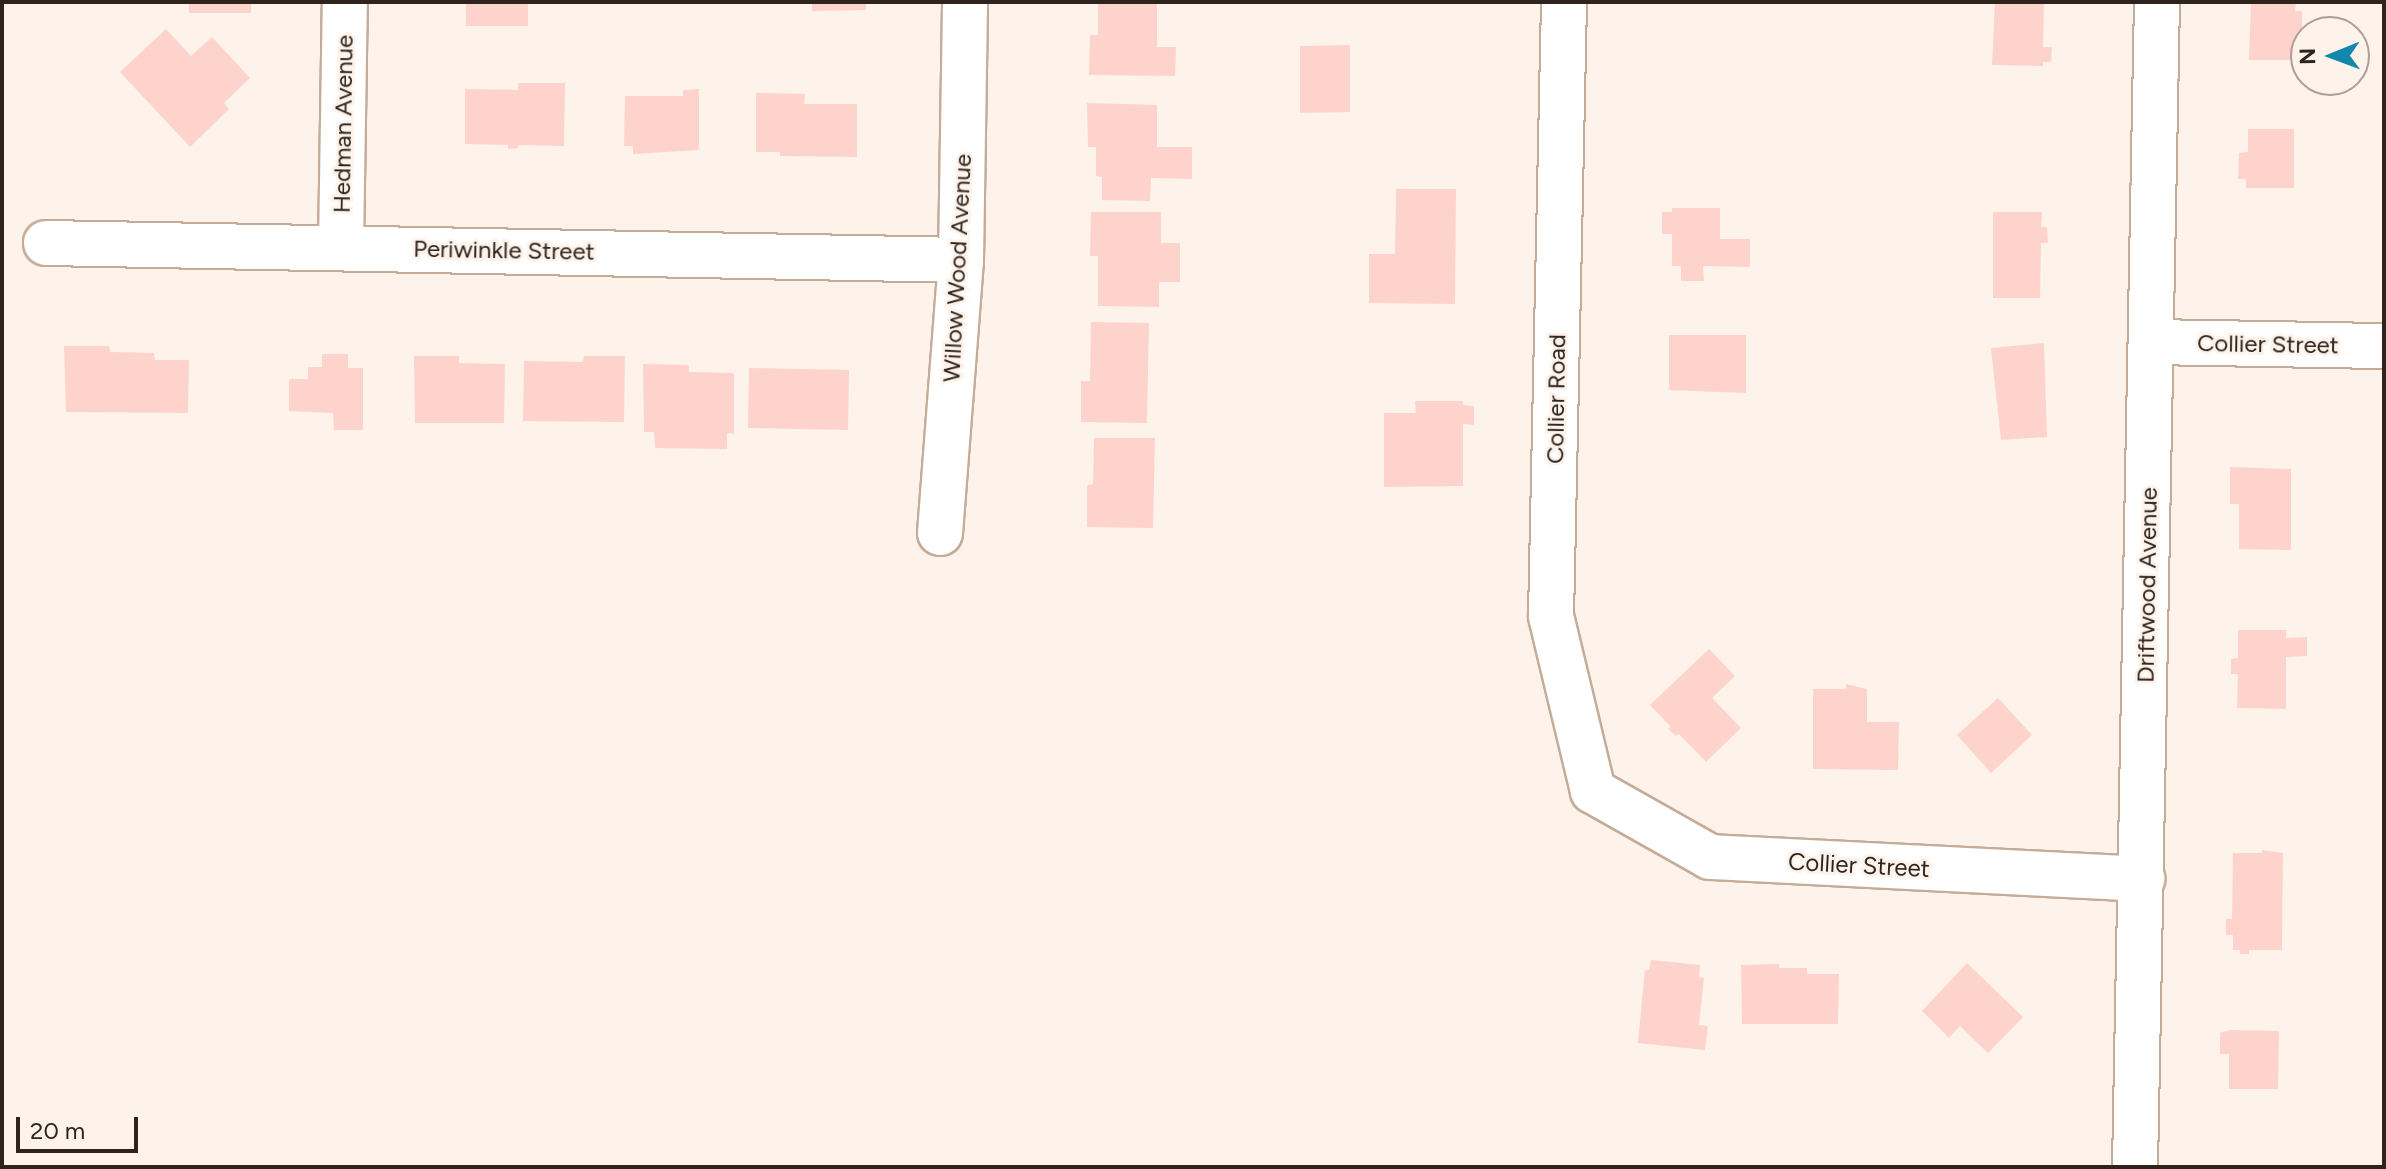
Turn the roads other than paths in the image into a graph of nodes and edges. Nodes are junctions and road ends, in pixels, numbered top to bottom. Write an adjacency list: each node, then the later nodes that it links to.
1 (345, 2): 6 (street, Hedman Avenue)
2 (965, 2): 7 (street, Willow Wood Avenue)
3 (1564, 2): 11 (street, Collier Road)
4 (2157, 2): 8 (street, Driftwood Avenue)
5 (46, 243): 6 (street, Periwinkle Street)
6 (341, 246): 7 (street, Periwinkle Street)
7 (961, 260): 10 (street, Willow Wood Avenue)
8 (2151, 342): 9 (street, Collier Street); 12 (street, Driftwood Avenue)
9 (2384, 346)
10 (940, 533)
11 (1593, 791): 12 (street, Collier Street)
12 (2142, 879): 13 (street, Driftwood Avenue)
13 (2135, 1167)

